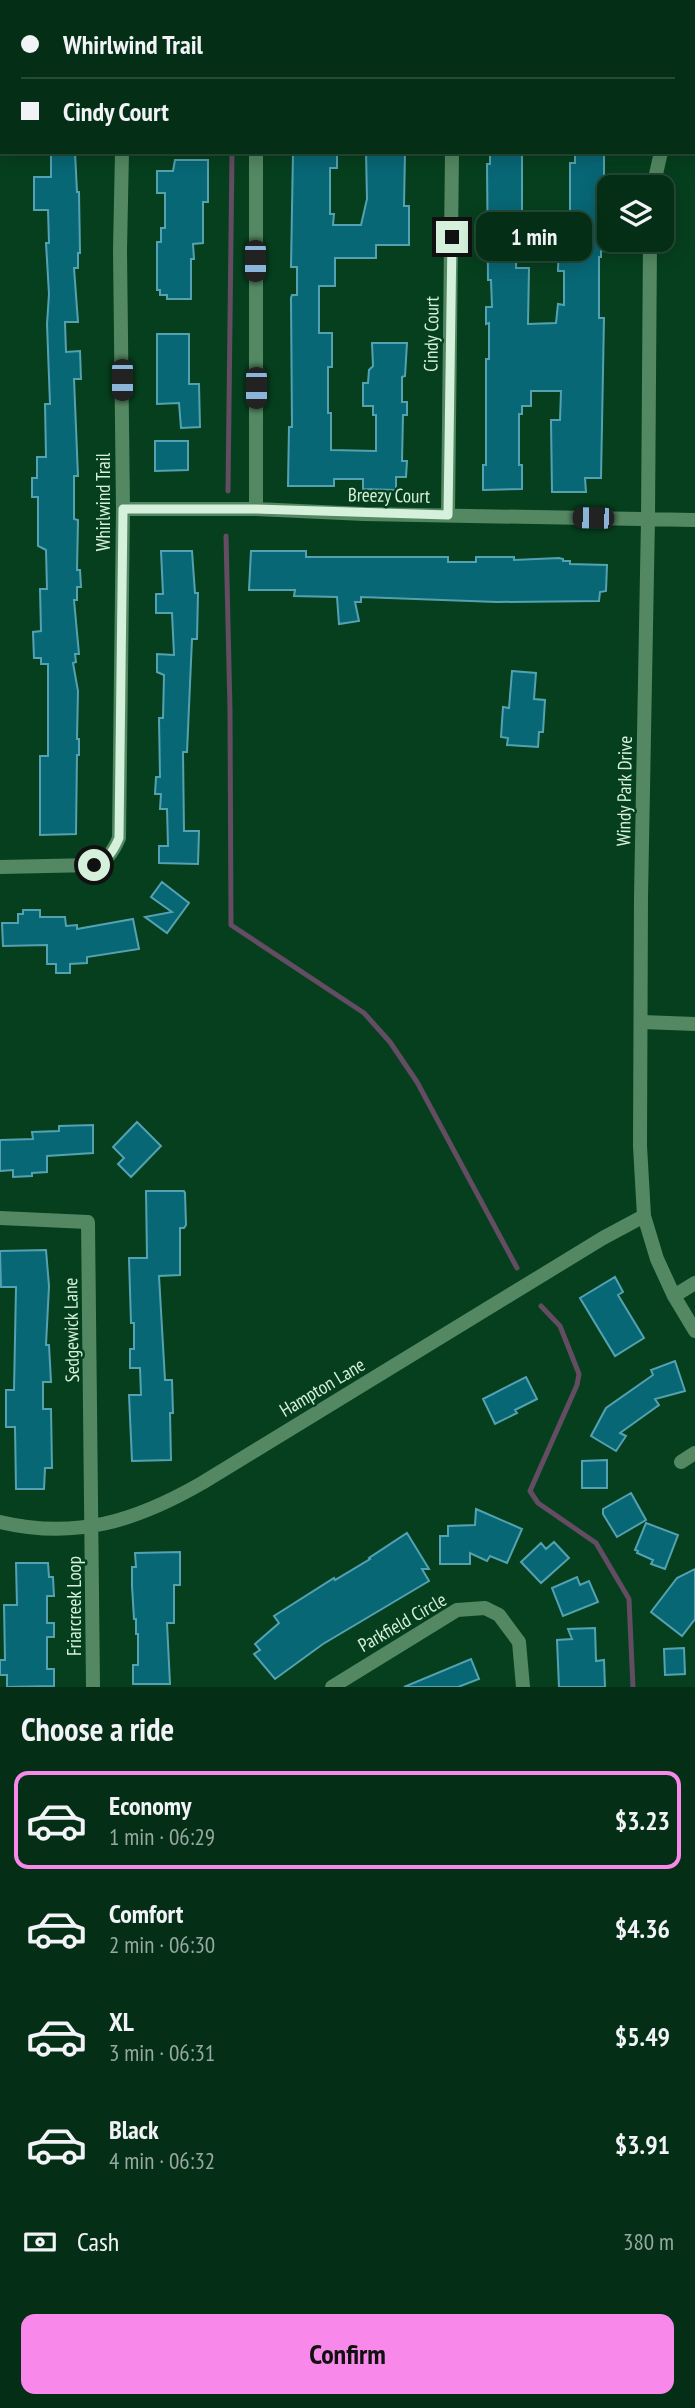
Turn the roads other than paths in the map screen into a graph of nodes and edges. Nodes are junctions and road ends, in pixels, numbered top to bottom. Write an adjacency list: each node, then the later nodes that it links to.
1 (122, 154): 7 (street, Whirlwind Trail)
2 (256, 154): 8 (street)
3 (452, 154): 9 (street, Cindy Court)
4 (661, 154): 5 (street)
5 (656, 175)
6 (650, 252): 10 (street, Windy Park Drive)
7 (123, 509): 8 (street, Breezy Court); 12 (street, Whirlwind Trail)
8 (256, 509): 9 (street, Breezy Court)
9 (448, 515): 10 (street, Breezy Court)
10 (648, 519): 11 (street, Breezy Court); 13 (street, Windy Park Drive)
11 (695, 520)
12 (0, 867)
13 (642, 1022): 14 (street); 15 (street, Windy Park Drive)
14 (695, 1024)
15 (644, 1216): 18 (street, Windy Park Drive); 23 (street, Hampton Lane)
16 (0, 1218): 23 (street, Sedgewick Lane)
17 (695, 1283): 18 (street)
18 (674, 1296): 19 (street, Windy Park Drive)
19 (695, 1331)
20 (695, 1453): 21 (street)
21 (681, 1462)
22 (0, 1522): 23 (street, Hampton Lane)
23 (93, 1526): 24 (street, Friarcreek Loop)
24 (93, 1687)
25 (332, 1687): 26 (street, Parkfield Circle)
26 (523, 1687)

